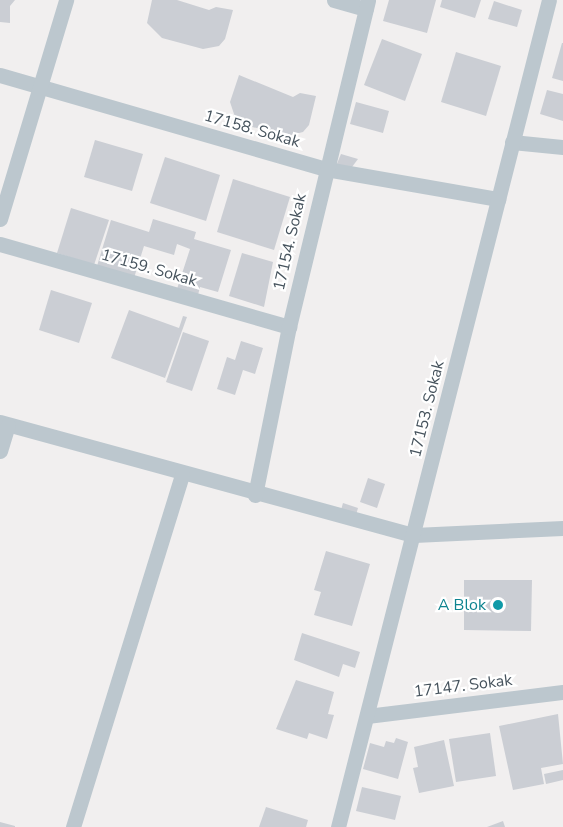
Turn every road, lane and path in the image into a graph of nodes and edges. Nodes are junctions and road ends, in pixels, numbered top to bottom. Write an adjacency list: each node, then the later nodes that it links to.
1 (66, 0): 6 (street)
2 (334, 0): 4 (street)
3 (549, 0): 7 (street, 17153. Sokak)
4 (367, 4): 9 (street, 17154. Sokak)
5 (0, 75): 6 (street, 17158. Sokak)
6 (41, 87): 9 (street, 17158. Sokak); 11 (street)
7 (512, 142): 8 (street); 10 (street, 17153. Sokak)
8 (563, 147)
9 (326, 169): 10 (street, 17158. Sokak); 13 (street, 17154. Sokak)
10 (498, 199): 19 (street, 17153. Sokak)
11 (0, 219)
12 (0, 244): 13 (street, 17159. Sokak)
13 (289, 327): 17 (street, 17154. Sokak)
14 (4, 423): 15 (street); 16 (street)
15 (0, 452)
16 (182, 474): 17 (street); 22 (street)
17 (255, 495): 19 (street)
18 (563, 528): 19 (street)
19 (414, 536): 21 (street, 17153. Sokak)
20 (563, 692): 21 (street, 17147. Sokak)
21 (367, 716): 23 (street, 17153. Sokak)
22 (73, 827)
23 (338, 827)

